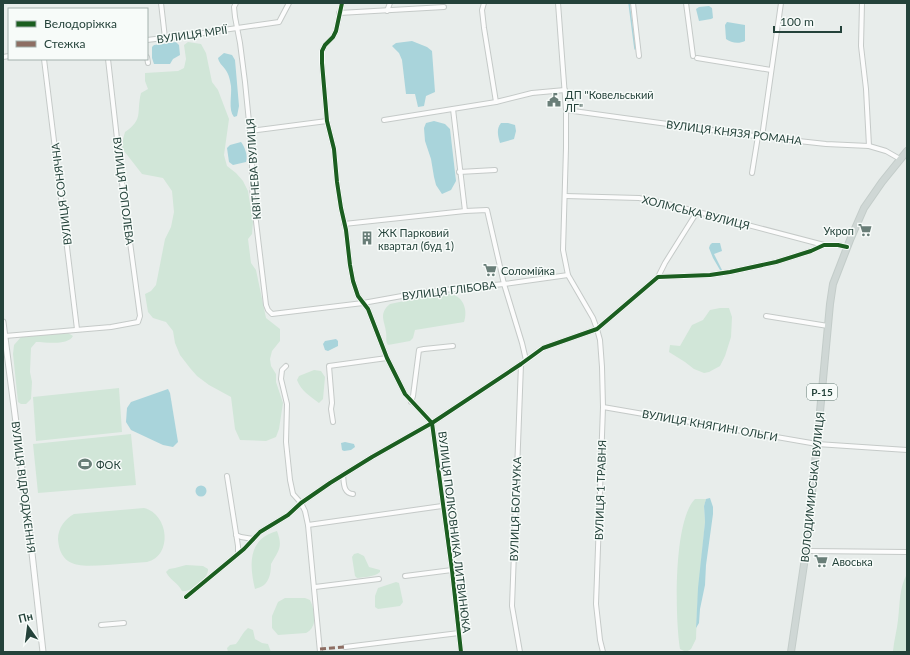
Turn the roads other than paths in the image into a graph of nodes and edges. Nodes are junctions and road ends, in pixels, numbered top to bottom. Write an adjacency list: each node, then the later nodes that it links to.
1 (161, 3): 16 (street)
2 (236, 3): 15 (street, КВІТНЕВА ВУЛИЦЯ)
3 (289, 3): 15 (street, ВУЛИЦЯ МРІЇ)
4 (342, 3): 14 (street, ВУЛИЦЯ ПОЛКОВНИКА ЛИТВИНЮКА)
5 (390, 3): 13 (street)
6 (484, 3): 25 (street)
7 (558, 3): 24 (street)
8 (633, 3): 18 (street)
9 (686, 3): 23 (street)
10 (781, 3): 23 (street)
11 (862, 3): 32 (street)
12 (444, 7): 13 (street)
13 (387, 11): 14 (street)
14 (339, 13): 29 (street, ВУЛИЦЯ ПОЛКОВНИКА ЛИТВИНЮКА)
15 (238, 28): 16 (street, ВУЛИЦЯ МРІЇ); 30 (street, КВІТНЕВА ВУЛИЦЯ)
16 (165, 38): 17 (street, ВУЛИЦЯ МРІЇ)
17 (148, 40)
18 (639, 56)
19 (44, 60): 52 (street, ВУЛИЦЯ СОНЯЧНА)
20 (108, 60): 52 (street, ВУЛИЦЯ ТОПОЛЕВА)
21 (148, 60): 22 (street)
22 (148, 63)
23 (771, 70): 31 (street)
24 (565, 90): 25 (street); 27 (street)
25 (496, 102): 26 (street)
26 (452, 109): 28 (street); 36 (street)
27 (566, 110): 31 (street, ВУЛИЦЯ КНЯЗЯ РОМАНА); 38 (street)
28 (384, 120)
29 (327, 121): 30 (street); 41 (street, ВУЛИЦЯ ПОЛКОВНИКА ЛИТВИНЮКА)
30 (250, 131): 48 (street, КВІТНЕВА ВУЛИЦЯ)
31 (760, 137): 32 (street, ВУЛИЦЯ КНЯЗЯ РОМАНА); 37 (street)
32 (869, 146): 34 (street, ВУЛИЦЯ КНЯЗЯ РОМАНА)
33 (907, 151): 34 (main road, ВОЛОДИМИРСЬКА ВУЛИЦЯ / Р-15)
34 (900, 160): 43 (main road, ВОЛОДИМИРСЬКА ВУЛИЦЯ / Р-15)
35 (495, 170): 36 (street)
36 (459, 172): 39 (street)
37 (752, 173)
38 (565, 196): 40 (street, ХОЛМСЬКА ВУЛИЦЯ); 44 (street)
39 (464, 211): 41 (street); 46 (street)
40 (697, 212): 42 (street, ХОЛМСЬКА ВУЛИЦЯ); 45 (street)
41 (344, 224): 47 (street, ВУЛИЦЯ ПОЛКОВНИКА ЛИТВИНЮКА)
42 (824, 245): 43 (street, ХОЛМСЬКА ВУЛИЦЯ); 45 (street)
43 (847, 247): 51 (main road, ВОЛОДИМИРСЬКА ВУЛИЦЯ / Р-15)
44 (568, 275): 46 (street); 53 (street)
45 (658, 277): 53 (street)
46 (504, 284): 47 (street, ВУЛИЦЯ ГЛІБОВА); 57 (street, ВУЛИЦЯ ГЛІБОВА)
47 (362, 302): 48 (street, ВУЛИЦЯ ГЛІБОВА); 56 (street, ВУЛИЦЯ ПОЛКОВНИКА ЛИТВИНЮКА)
48 (268, 310)
49 (766, 316): 51 (street)
50 (3, 322): 54 (street, ВУЛИЦЯ ВІДРОДЖЕННЯ)
51 (828, 326): 64 (main road, ВОЛОДИМИРСЬКА ВУЛИЦЯ / Р-15)
52 (76, 329): 54 (street)
53 (597, 329): 57 (street); 61 (street, ВУЛИЦЯ 1 ТРАВНЯ)
54 (4, 336): 86 (street, ВУЛИЦЯ ВІДРОДЖЕННЯ)
55 (453, 346): 60 (street)
56 (387, 358): 60 (street, ВУЛИЦЯ ПОЛКОВНИКА ЛИТВИНЮКА); 62 (street)
57 (526, 360): 58 (street)
58 (521, 364): 63 (street); 89 (street, ВУЛИЦЯ БОГАЧУКА)
59 (286, 366): 69 (street)
60 (411, 402): 63 (street, ВУЛИЦЯ ПОЛКОВНИКА ЛИТВИНЮКА)
61 (604, 407): 64 (street, ВУЛИЦЯ КНЯГИНІ ОЛЬГИ); 90 (street, ВУЛИЦЯ 1 ТРАВНЯ)
62 (333, 422)
63 (432, 423): 66 (street); 70 (street, ВУЛИЦЯ ПОЛКОВНИКА ЛИТВИНЮКА)
64 (817, 444): 65 (street, ВУЛИЦЯ КНЯГИНІ ОЛЬГИ); 74 (main road, ВОЛОДИМИРСЬКА ВУЛИЦЯ / Р-15)
65 (907, 450)
66 (343, 475): 68 (street); 69 (street)
67 (227, 476): 72 (street)
68 (353, 494)
69 (301, 503): 71 (street); 73 (street)
70 (442, 506): 71 (street); 77 (street, ВУЛИЦЯ ПОЛКОВНИКА ЛИТВИНЮКА)
71 (308, 525): 80 (street)
72 (236, 535): 73 (street); 76 (street)
73 (253, 539): 76 (street)
74 (806, 551): 75 (street); 91 (main road, ВОЛОДИМИРСЬКА ВУЛИЦЯ / Р-15)
75 (907, 552)
76 (238, 554): 81 (street)
77 (452, 570): 78 (street); 84 (street, ВУЛИЦЯ ПОЛКОВНИКА ЛИТВИНЮКА)
78 (405, 576)
79 (380, 579): 80 (street)
80 (315, 587): 87 (street)
81 (186, 598)
82 (124, 623): 83 (street)
83 (101, 625)
84 (459, 633): 85 (street); 88 (street, ВУЛИЦЯ ПОЛКОВНИКА ЛИТВИНЮКА)
85 (344, 647)
86 (43, 652)
87 (320, 652)
88 (461, 652)
89 (520, 652)
90 (603, 652)
91 (791, 652)

